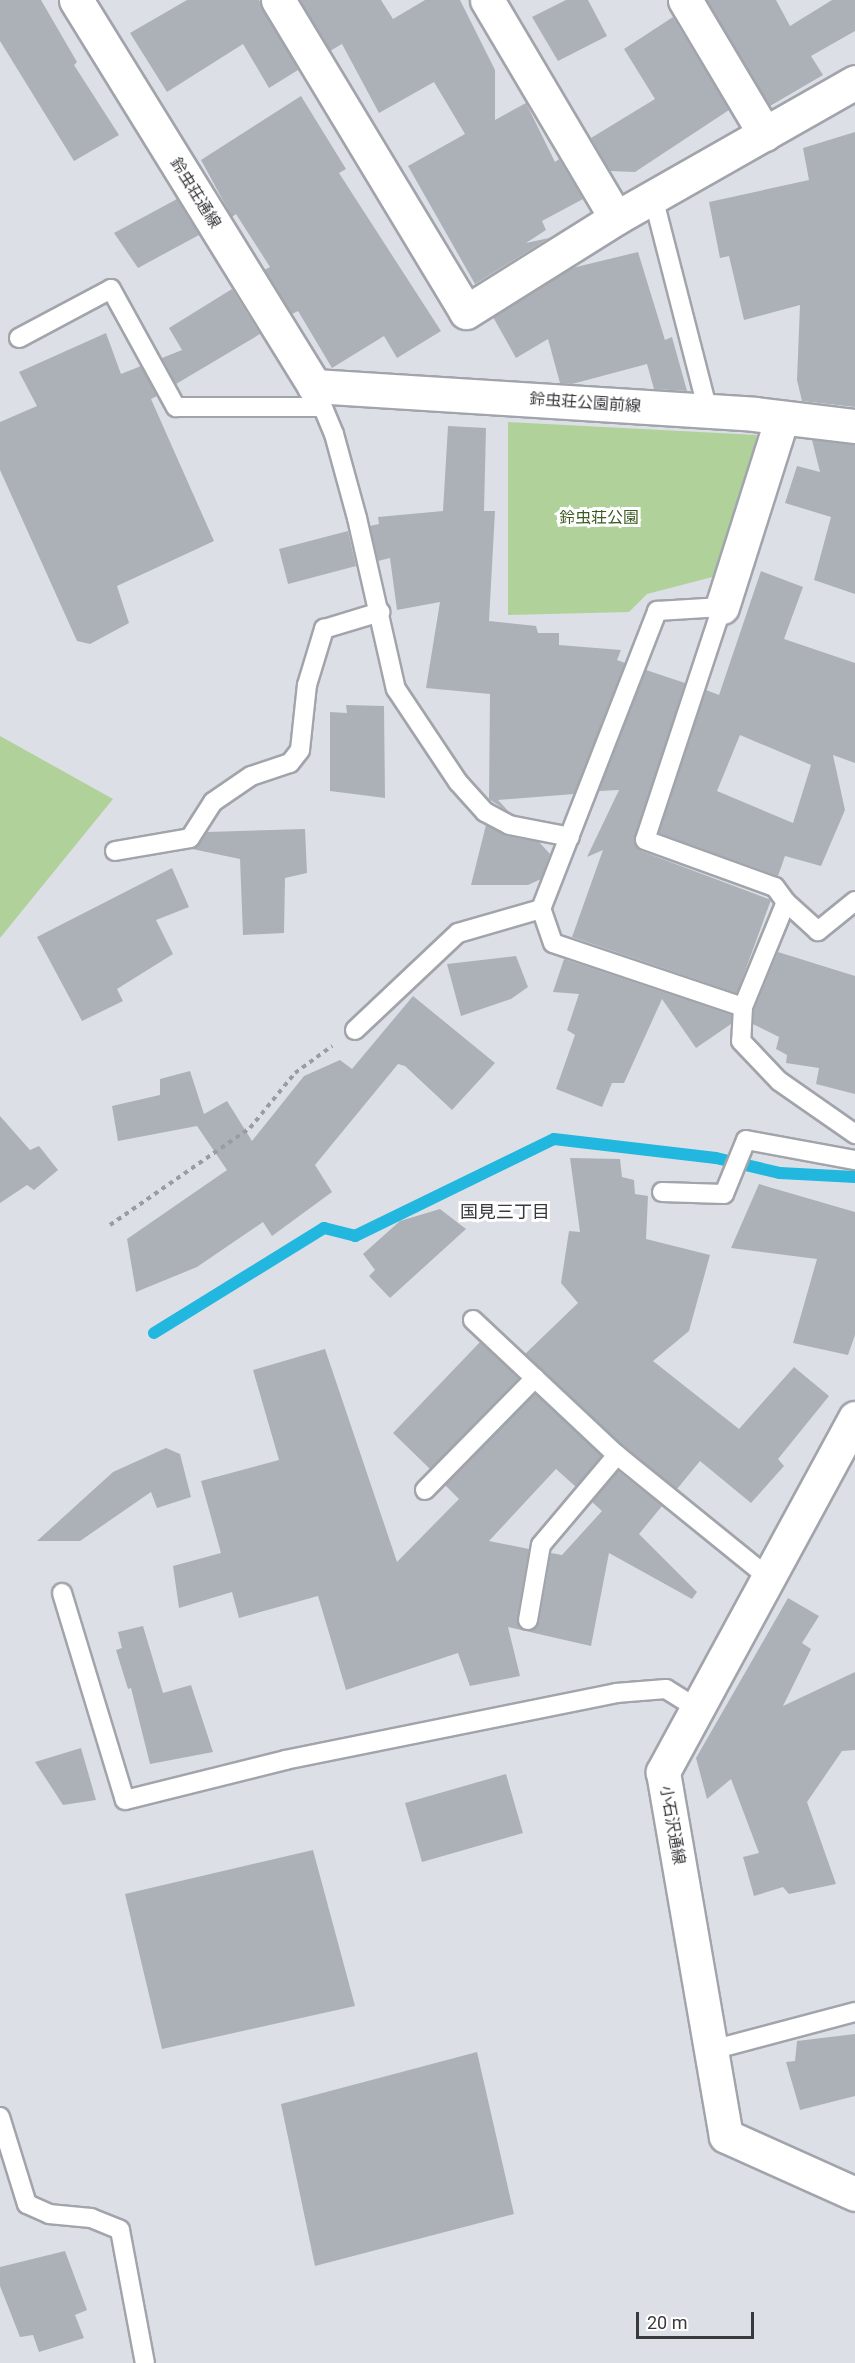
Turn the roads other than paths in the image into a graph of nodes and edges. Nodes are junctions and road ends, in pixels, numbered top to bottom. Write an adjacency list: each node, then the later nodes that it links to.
1 (76, 0): 10 (street, 鈴虫荘通線)
2 (278, 0): 8 (street)
3 (487, 0): 8 (street)
4 (685, 0): 6 (street)
5 (855, 82): 6 (street)
6 (765, 134): 7 (street)
7 (653, 197): 8 (street); 11 (lane)
8 (616, 218)
9 (19, 338): 10 (lane)
10 (317, 397): 11 (street, 鈴虫荘公園前線); 15 (lane)
11 (708, 411): 12 (street, 鈴虫荘公園前線)
12 (782, 418): 13 (street, 鈴虫荘公園前線); 14 (street)
13 (855, 426)
14 (722, 607): 16 (lane); 19 (lane)
15 (380, 612): 16 (lane); 17 (lane)
16 (570, 837): 20 (lane)
17 (115, 851)
18 (855, 901): 19 (lane)
19 (786, 902): 21 (lane)
20 (541, 909): 21 (lane); 22 (lane)
21 (743, 1007): 23 (lane)
22 (355, 1030)
23 (855, 1134)
24 (855, 1160): 25 (lane)
25 (662, 1192)
26 (473, 1320): 27 (lane)
27 (535, 1378): 29 (lane); 30 (lane)
28 (855, 1418): 31 (street, 小石沢通線)
29 (617, 1455): 31 (lane); 33 (lane)
30 (425, 1490)
31 (769, 1578): 34 (street, 小石沢通線)
32 (62, 1593): 34 (lane)
33 (528, 1620)
34 (698, 1709): 36 (street, 小石沢通線)
35 (855, 2012): 36 (lane)
36 (712, 2050): 38 (street, 小石沢通線)
37 (0, 2117): 39 (lane)
38 (855, 2194)
39 (145, 2363)

